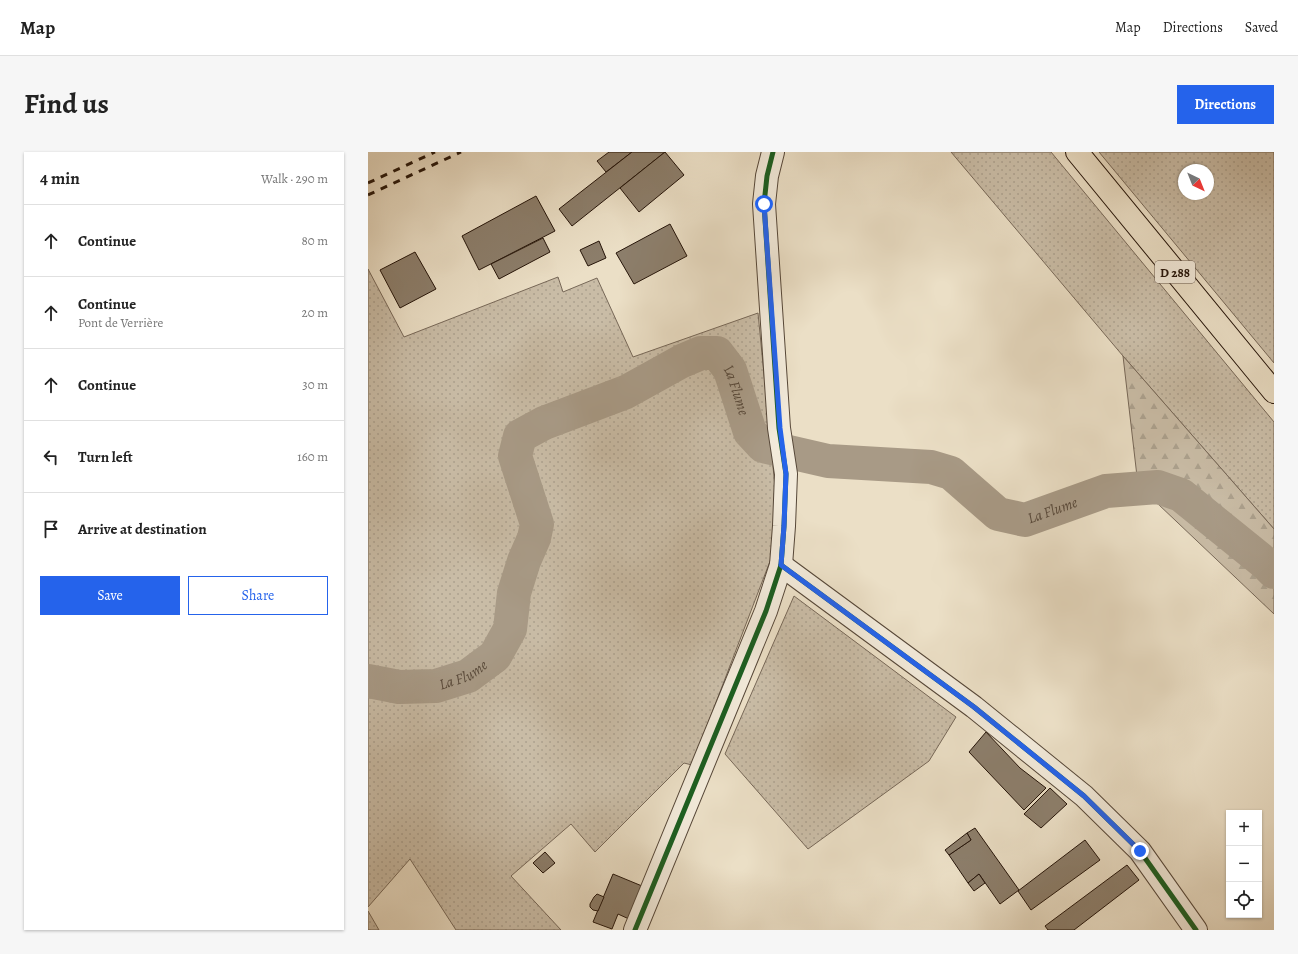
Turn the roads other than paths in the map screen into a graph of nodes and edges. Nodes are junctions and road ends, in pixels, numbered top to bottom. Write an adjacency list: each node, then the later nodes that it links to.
1 (773, 152): 4 (street)
2 (1077, 152): 3 (main road, D 288)
3 (1274, 392)
4 (781, 565): 5 (street); 6 (street)
5 (635, 930)
6 (1196, 930)

